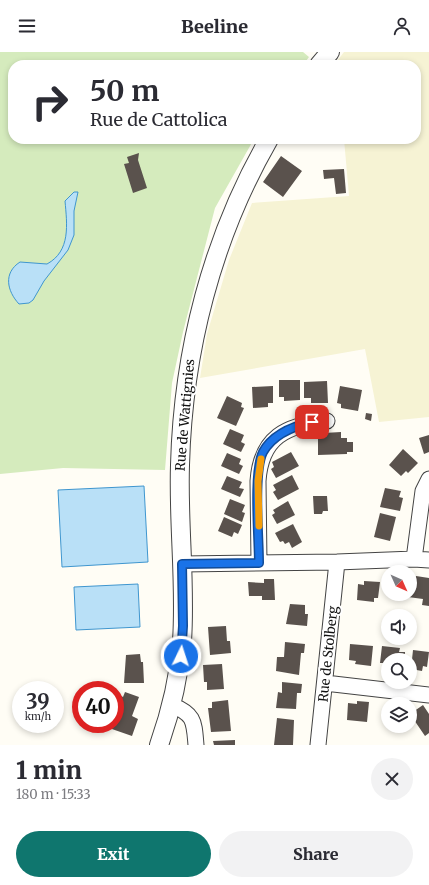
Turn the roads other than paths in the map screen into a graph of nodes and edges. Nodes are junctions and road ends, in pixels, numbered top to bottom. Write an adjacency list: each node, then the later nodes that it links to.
1 (330, 52): 2 (street)
2 (323, 60)
3 (266, 144): 9 (street, Rue de Wattignies)
4 (327, 421): 8 (street)
5 (429, 479): 6 (street)
6 (422, 559): 7 (street)
7 (337, 562): 8 (street); 10 (street, Rue de Stolberg)
8 (259, 563): 9 (street)
9 (182, 564): 12 (street, Rue de Wattignies)
10 (325, 682): 11 (street); 15 (street, Rue de Stolberg)
11 (429, 695)
12 (171, 705): 13 (street, Rue de Wattignies); 14 (street)
13 (159, 745)
14 (196, 745)
15 (318, 745)

